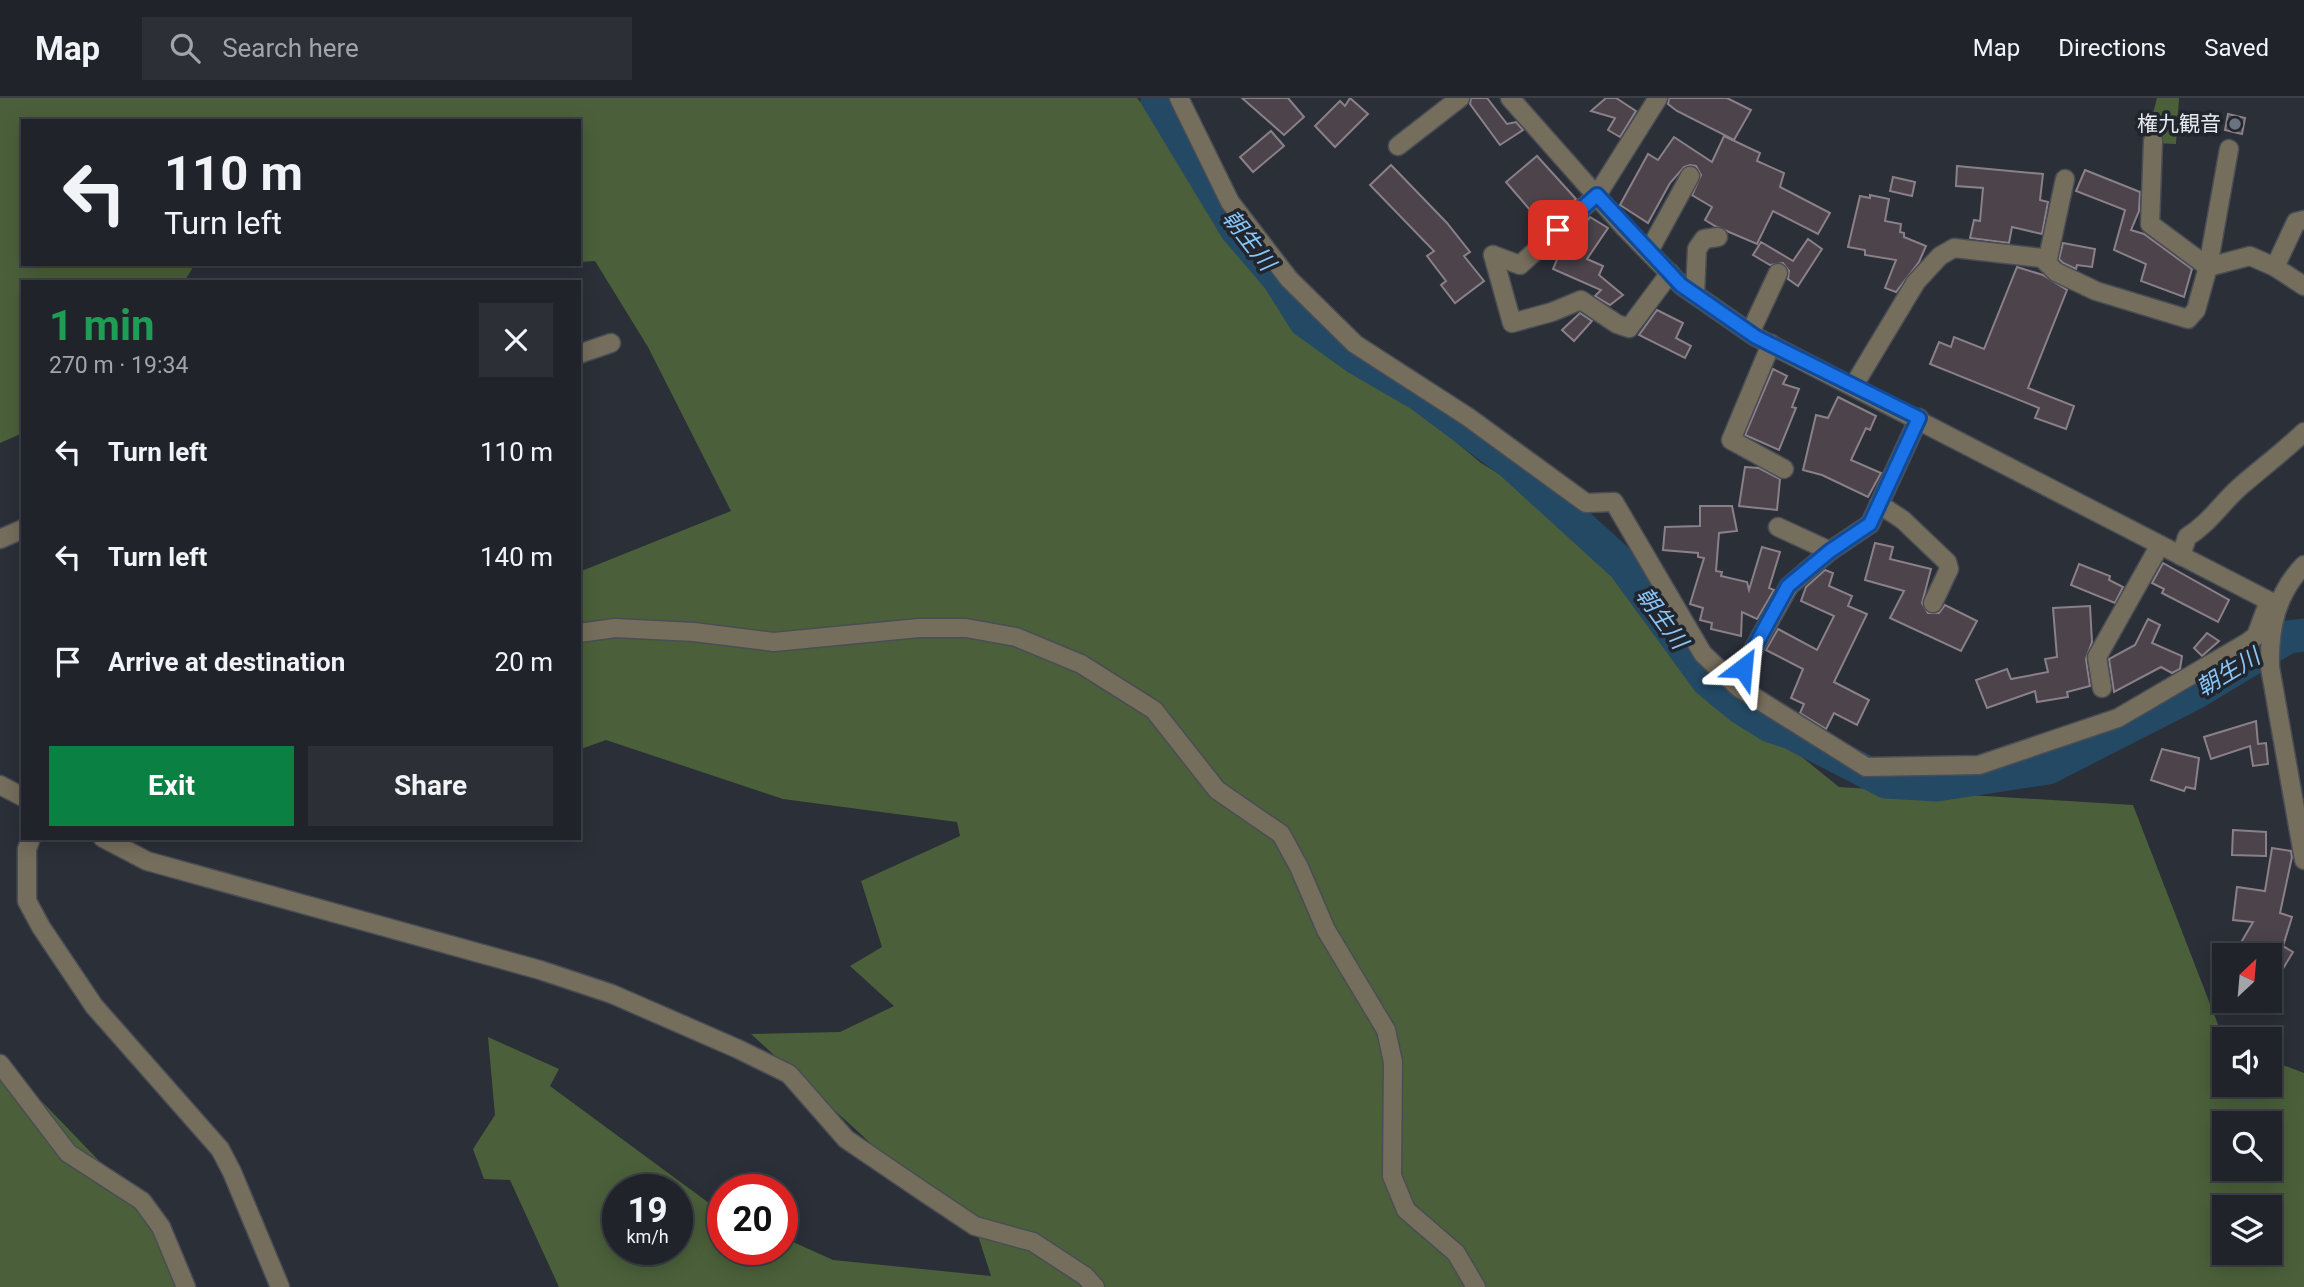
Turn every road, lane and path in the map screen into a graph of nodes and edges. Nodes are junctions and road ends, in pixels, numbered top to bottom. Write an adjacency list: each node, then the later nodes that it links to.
1 (1179, 98): 38 (street)
2 (1460, 98): 6 (street)
3 (1510, 98): 10 (street)
4 (1658, 98): 10 (street)
5 (2153, 141): 15 (street)
6 (1398, 146)
7 (2229, 149): 15 (street)
8 (1690, 176): 13 (street)
9 (2065, 179): 14 (street)
10 (1597, 195): 13 (street); 17 (street)
11 (2304, 220): 16 (street)
12 (1718, 237): 20 (street)
13 (1649, 251): 17 (street)
14 (2047, 263): 15 (street); 25 (street)
15 (2208, 267): 16 (street)
16 (2275, 267): 19 (street)
17 (1670, 273): 20 (street)
18 (1778, 273): 21 (street)
19 (2304, 286)
20 (1695, 294): 21 (street)
21 (1750, 333): 23 (street)
22 (611, 343): 24 (street)
23 (1771, 344): 25 (street); 28 (street)
24 (581, 353)
25 (1854, 385): 26 (street)
26 (1919, 418): 29 (street); 33 (street)
27 (2304, 432): 35 (street)
28 (1784, 469)
29 (1879, 505): 34 (street); 37 (street)
30 (1778, 527): 34 (street)
31 (21, 530): 32 (street)
32 (0, 539)
33 (2160, 545): 35 (street); 41 (street)
34 (1830, 551): 40 (street)
35 (2181, 556): 38 (street)
36 (2304, 565): 38 (street)
37 (1933, 603)
38 (2273, 603): 46 (street)
39 (581, 633): 51 (street)
40 (1743, 668)
41 (2102, 688)
42 (0, 785): 43 (street)
43 (21, 796)
44 (30, 840): 49 (street)
45 (107, 840): 50 (street)
46 (2304, 860)
47 (0, 1064): 48 (street)
48 (186, 1287)
49 (280, 1287)
50 (1095, 1287)
51 (1476, 1287)

